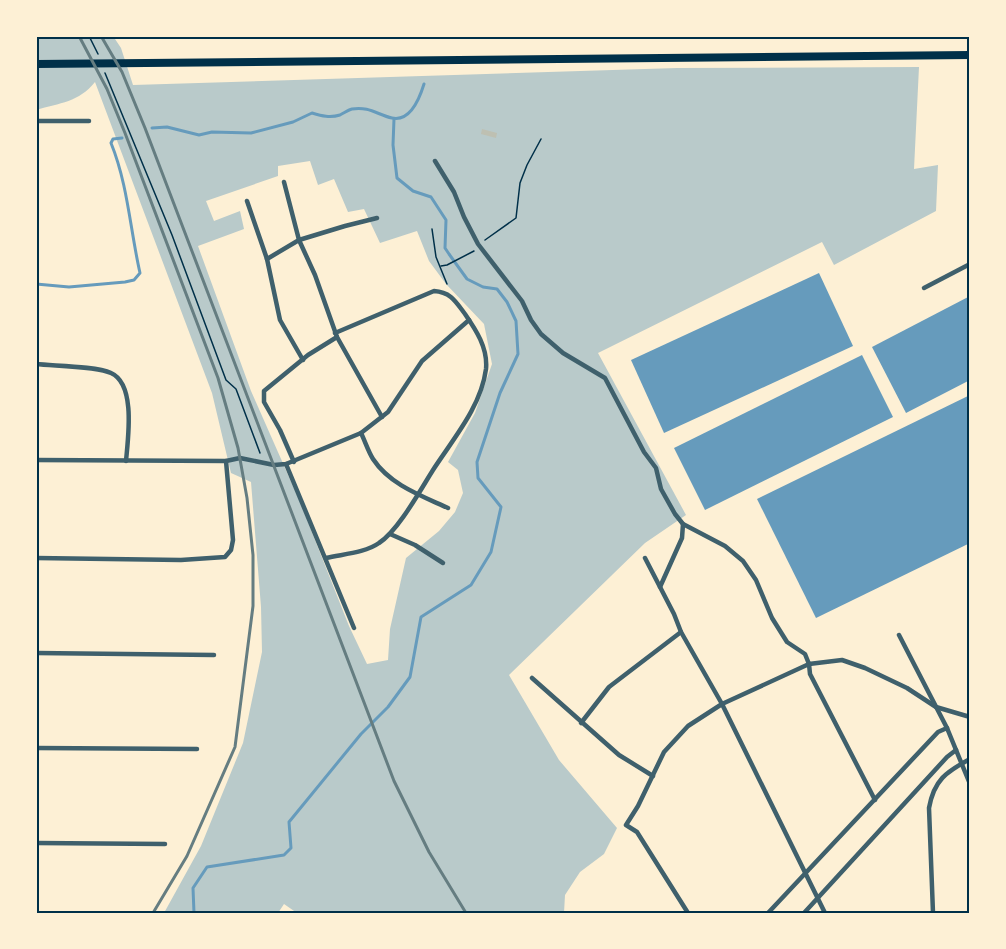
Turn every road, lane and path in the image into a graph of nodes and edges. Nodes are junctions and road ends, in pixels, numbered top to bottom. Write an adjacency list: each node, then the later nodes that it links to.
1 (89, 36): 3 (path)
2 (970, 55): 4 (highway)
3 (98, 56)
4 (36, 64)
5 (103, 66): 31 (path)
6 (36, 121): 7 (street)
7 (89, 121)
8 (542, 139): 15 (path)
9 (435, 161): 15 (street)
10 (284, 182): 14 (street)
11 (248, 201): 16 (street)
12 (377, 218): 14 (street)
13 (432, 230): 18 (path)
14 (299, 240): 16 (street); 22 (street)
15 (478, 244): 18 (path); 35 (street)
16 (267, 259): 23 (street)
17 (970, 264): 19 (street)
18 (441, 266): 20 (path)
19 (924, 288)
20 (448, 294): 21 (street); 22 (street)
21 (469, 320): 25 (street); 33 (street)
22 (336, 335): 23 (street); 25 (street)
23 (303, 360): 30 (street)
24 (36, 364): 28 (street)
25 (382, 417): 26 (street)
26 (361, 433): 30 (street); 33 (street)
27 (36, 460): 28 (street)
28 (126, 461): 29 (street)
29 (226, 461): 31 (street); 37 (street)
30 (294, 462): 32 (street)
31 (264, 463): 32 (street)
32 (286, 464): 38 (street)
33 (419, 494): 34 (street); 36 (street)
34 (448, 508)
35 (683, 524): 41 (street); 47 (street)
36 (390, 534): 38 (street); 40 (street)
37 (36, 558)
38 (326, 558): 42 (street)
39 (645, 558): 41 (street)
40 (443, 563)
41 (660, 587): 43 (street)
42 (354, 628)
43 (681, 632): 49 (street); 52 (street)
44 (898, 635): 50 (street)
45 (36, 653): 46 (street)
46 (214, 655)
47 (808, 664): 49 (street); 50 (street); 61 (street)
48 (532, 678): 52 (street)
49 (722, 705): 59 (street); 64 (street)
50 (936, 707): 51 (street); 53 (street)
51 (970, 717)
52 (581, 723): 59 (street)
53 (947, 728): 56 (street); 61 (street)
54 (36, 748): 55 (street)
55 (197, 749)
56 (956, 750): 58 (street); 65 (street)
57 (970, 759): 58 (street)
58 (960, 764): 60 (street); 70 (street)
59 (653, 776): 66 (street)
60 (970, 784)
61 (875, 800): 64 (street)
62 (36, 843): 63 (street)
63 (165, 844)
64 (805, 874): 65 (street); 67 (street)
65 (818, 898): 68 (street); 69 (street)
66 (688, 913)
67 (768, 913)
68 (804, 913)
69 (825, 913)
70 (933, 913)

